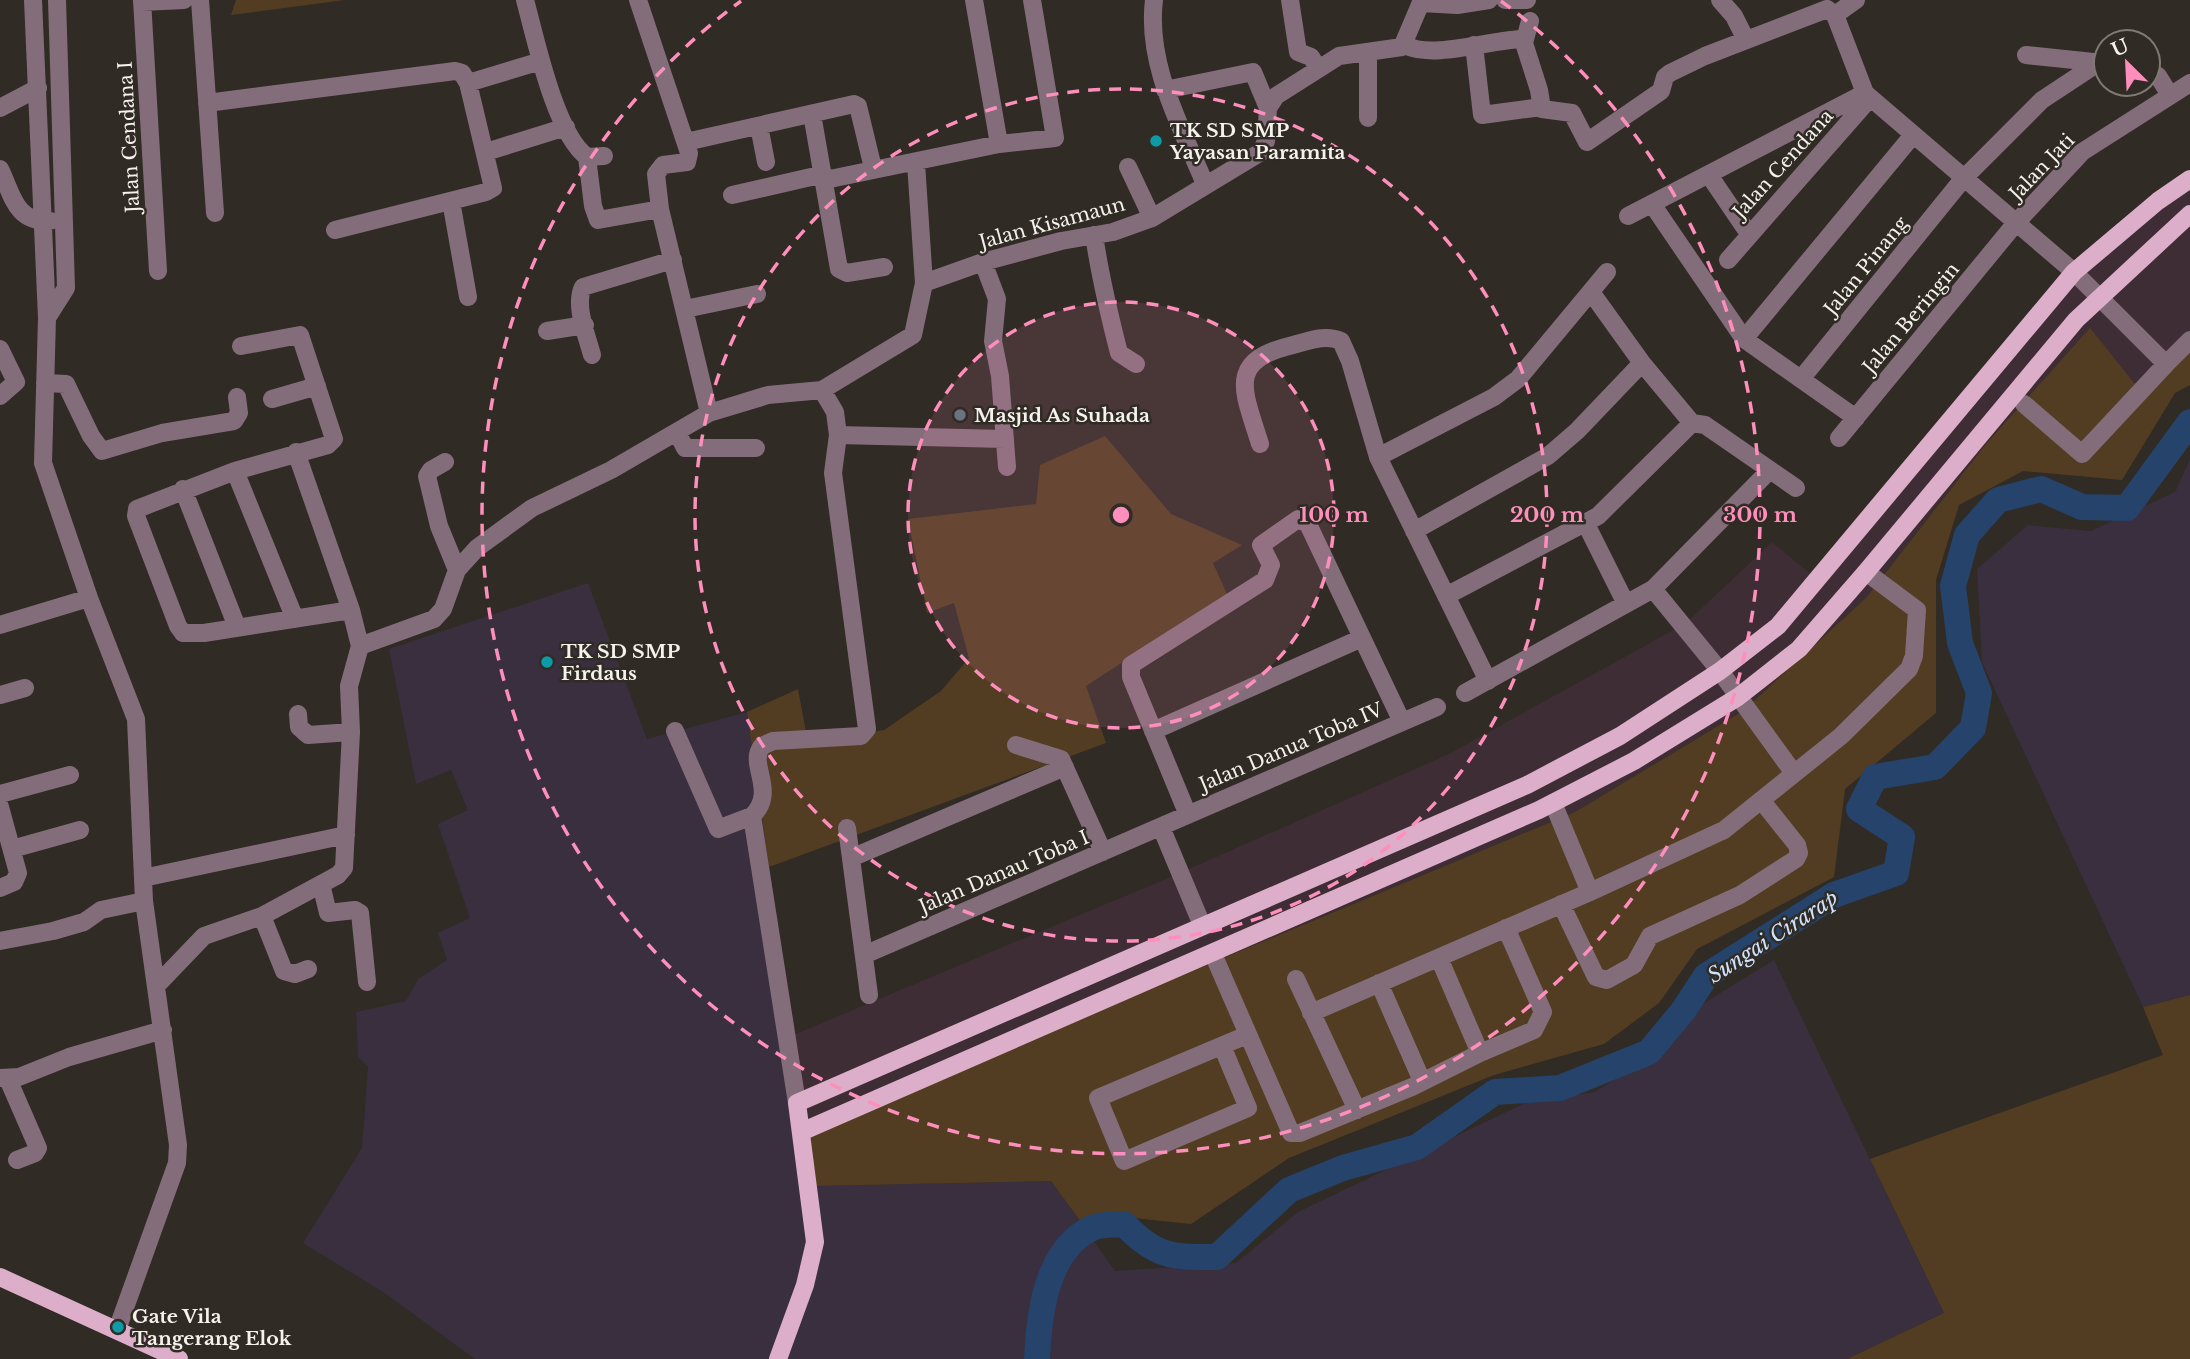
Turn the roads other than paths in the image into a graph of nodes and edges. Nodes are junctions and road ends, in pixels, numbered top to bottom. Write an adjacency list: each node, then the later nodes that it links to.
1 (33, 0): 34 (street)
2 (57, 0): 37 (street)
3 (184, 0): 16 (street)
4 (200, 0): 38 (street)
5 (525, 0): 26 (street)
6 (638, 0): 47 (street)
7 (974, 0): 48 (street)
8 (1032, 0): 48 (street)
9 (1154, 0): 33 (street)
10 (1290, 0): 28 (street)
11 (1489, 0): 17 (street)
12 (1505, 0): 13 (street)
13 (1527, 0)
14 (1720, 0): 21 (street)
15 (1856, 0): 18 (street)
16 (142, 1): 80 (street, Jalan Cendana I)
17 (1422, 1): 22 (street)
18 (1828, 8): 21 (street); 35 (street)
19 (1530, 21): 20 (street)
20 (1524, 38): 23 (street); 39 (street)
21 (1746, 40): 39 (street)
22 (1405, 45): 23 (street); 24 (street)
23 (1474, 45): 39 (street)
24 (1368, 55): 28 (street); 43 (street)
25 (2026, 55): 27 (street)
26 (541, 61): 31 (street); 45 (street)
27 (2092, 62)
28 (1318, 68): 41 (street)
29 (2092, 69): 57 (street, Jalan Pinang)
30 (2162, 82): 36 (street)
31 (468, 83): 38 (street); 49 (street)
32 (2190, 83): 36 (street, Jalan Jati)
33 (1165, 90): 41 (street); 59 (street)
34 (38, 93): 37 (street); 40 (street); 61 (street)
35 (1868, 95): 46 (street); 55 (street); 74 (street, Jalan Cendana)
36 (2170, 95): 72 (street, Jalan Jati)
37 (61, 97): 60 (street)
38 (207, 103): 66 (street)
39 (1541, 107)
40 (0, 108)
41 (1268, 108): 59 (street, Jalan Kisamaun)
42 (812, 114): 44 (street); 53 (street); 56 (street)
43 (1368, 118)
44 (759, 126): 47 (street); 50 (street)
45 (566, 127): 49 (street); 65 (street)
46 (1913, 135): 57 (street); 91 (street)
47 (686, 142): 65 (street)
48 (999, 144): 51 (street)
49 (486, 152): 63 (street)
50 (766, 162)
51 (916, 163): 53 (street); 82 (street)
52 (1128, 167): 69 (street)
53 (873, 168): 56 (street)
54 (0, 169): 71 (street)
55 (1709, 175): 64 (street); 74 (street)
56 (825, 177): 62 (street); 79 (street)
57 (1963, 179): 72 (street); 99 (street, Jalan Pinang)
58 (2190, 179): 83 (main road)
59 (1205, 184): 69 (street, Jalan Kisamaun)
60 (64, 188): 61 (street); 70 (street)
61 (39, 191): 71 (street)
62 (732, 195)
63 (451, 201): 73 (street); 86 (street)
64 (1652, 204): 68 (street); 91 (street)
65 (660, 209): 76 (street)
66 (215, 213)
67 (2190, 214): 83 (main road)
68 (1628, 216)
69 (1152, 218): 75 (street, Jalan Kisamaun)
70 (65, 220): 71 (street); 88 (street)
71 (41, 221): 88 (street)
72 (2015, 224): 83 (street); 108 (street, Jalan Beringin)
73 (335, 230)
74 (1749, 234): 77 (street, Jalan Cendana)
75 (1094, 235): 78 (street, Jalan Kisamaun); 97 (street)
76 (673, 260): 87 (street); 89 (street)
77 (1728, 260)
78 (983, 262): 82 (street, Jalan Kisamaun); 113 (street)
79 (884, 267)
80 (158, 271)
81 (1607, 272): 84 (street)
82 (924, 283): 102 (street)
83 (2087, 284): 98 (street); 127 (main road); 141 (main road)
84 (1591, 292): 96 (street); 117 (street)
85 (757, 294): 87 (street)
86 (468, 297)
87 (685, 309): 107 (street)
88 (47, 317): 100 (street)
89 (584, 325): 90 (street); 95 (street)
90 (547, 331)
91 (1744, 339): 99 (street)
92 (2190, 340): 98 (street)
93 (241, 346): 101 (street)
94 (0, 349): 103 (street)
95 (592, 355)
96 (1642, 363): 109 (street); 125 (street)
97 (1136, 364)
98 (2166, 364): 106 (street)
99 (1801, 379): 108 (street)
100 (45, 383): 104 (street); 130 (street)
101 (317, 387): 105 (street); 116 (street)
102 (822, 390): 107 (street); 111 (street)
103 (0, 396)
104 (237, 397)
105 (272, 399)
106 (2024, 404)
107 (709, 413): 110 (street)
108 (1856, 418): 112 (street, Jalan Beringin)
109 (1692, 423): 120 (street); 124 (street)
110 (677, 432): 115 (street); 126 (street)
111 (838, 435): 113 (street); 160 (street)
112 (1839, 438)
113 (1005, 439): 119 (street)
114 (1260, 444): 117 (street)
115 (756, 448)
116 (296, 452): 121 (street); 133 (street)
117 (1378, 457): 125 (street)
118 (445, 462): 126 (street)
119 (1007, 467)
120 (1770, 470): 122 (street); 128 (street)
121 (234, 471): 123 (street); 135 (street)
122 (1796, 488)
123 (183, 489): 137 (street); 137 (street)
124 (1586, 524): 129 (street); 132 (street)
125 (1414, 531): 129 (street)
126 (457, 570): 139 (street)
127 (1866, 572): 141 (main road); 153 (street)
128 (1653, 589): 132 (street); 141 (street)
129 (1446, 596): 140 (street)
130 (89, 598): 131 (street); 168 (street)
131 (69, 603): 134 (street); 136 (street)
132 (1626, 604): 140 (street)
133 (351, 610): 135 (street); 139 (street)
134 (0, 612)
135 (295, 619): 137 (street)
136 (0, 625)
137 (237, 627)
138 (1362, 638): 147 (street); 149 (street); 149 (street)
139 (360, 646): 150 (street)
140 (1488, 681): 143 (street)
141 (1728, 683): 153 (street); 157 (main road); 175 (main road)
142 (25, 688): 144 (street)
143 (1465, 693)
144 (0, 695)
145 (1437, 706): 147 (street, Jalan Danua Toba IV)
146 (298, 714): 150 (street)
147 (1402, 722): 159 (street, Jalan Danua Toba IV)
148 (675, 731): 160 (street)
149 (1153, 731): 159 (street)
150 (351, 732): 164 (street)
151 (1016, 744): 152 (street)
152 (1065, 767): 166 (street); 167 (street)
153 (1793, 772): 156 (street)
154 (70, 775): 155 (street)
155 (0, 794)
156 (1761, 800): 171 (street); 173 (street)
157 (1553, 803): 171 (street); 179 (main road)
158 (0, 807): 165 (street)
159 (1188, 815): 161 (street, Jalan Danua Toba IV)
160 (752, 816): 196 (street)
161 (1161, 827): 166 (street, Jalan Danau Toba I); 175 (street)
162 (847, 828): 167 (street)
163 (80, 830): 165 (street)
164 (345, 835): 168 (street); 169 (street)
165 (12, 849): 170 (street)
166 (1102, 852): 180 (street, Jalan Danau Toba I)
167 (851, 858): 180 (street)
168 (142, 878): 172 (street)
169 (321, 884): 174 (street); 185 (street)
170 (0, 888)
171 (1590, 892): 173 (street)
172 (144, 901): 178 (street); 186 (street)
173 (1561, 904): 176 (street)
174 (262, 916): 183 (street); 186 (street)
175 (1202, 925): 177 (main road)
176 (1506, 928): 181 (street); 193 (street)
177 (1177, 936): 182 (main road); 196 (main road)
178 (0, 941)
179 (1213, 954): 182 (main road); 191 (street)
180 (864, 956): 188 (street)
181 (1439, 958): 187 (street); 193 (street)
182 (1187, 963): 198 (main road)
183 (308, 969)
184 (1296, 979): 189 (street)
185 (367, 982)
186 (158, 984): 190 (street)
187 (1379, 984): 189 (street); 195 (street)
188 (869, 995)
189 (1311, 1013): 197 (street)
190 (163, 1030): 194 (street); 201 (street)
191 (1247, 1035): 192 (street); 197 (street)
192 (1222, 1046): 192 (street)
193 (1480, 1053): 195 (street)
194 (4, 1078): 199 (street)
195 (1422, 1081): 197 (street)
196 (796, 1103): 198 (main road)
197 (1357, 1110)
198 (801, 1132): 203 (main road)
199 (17, 1160)
200 (0, 1277): 201 (main road)
201 (117, 1330): 202 (main road)
202 (179, 1359)
203 (778, 1359)

